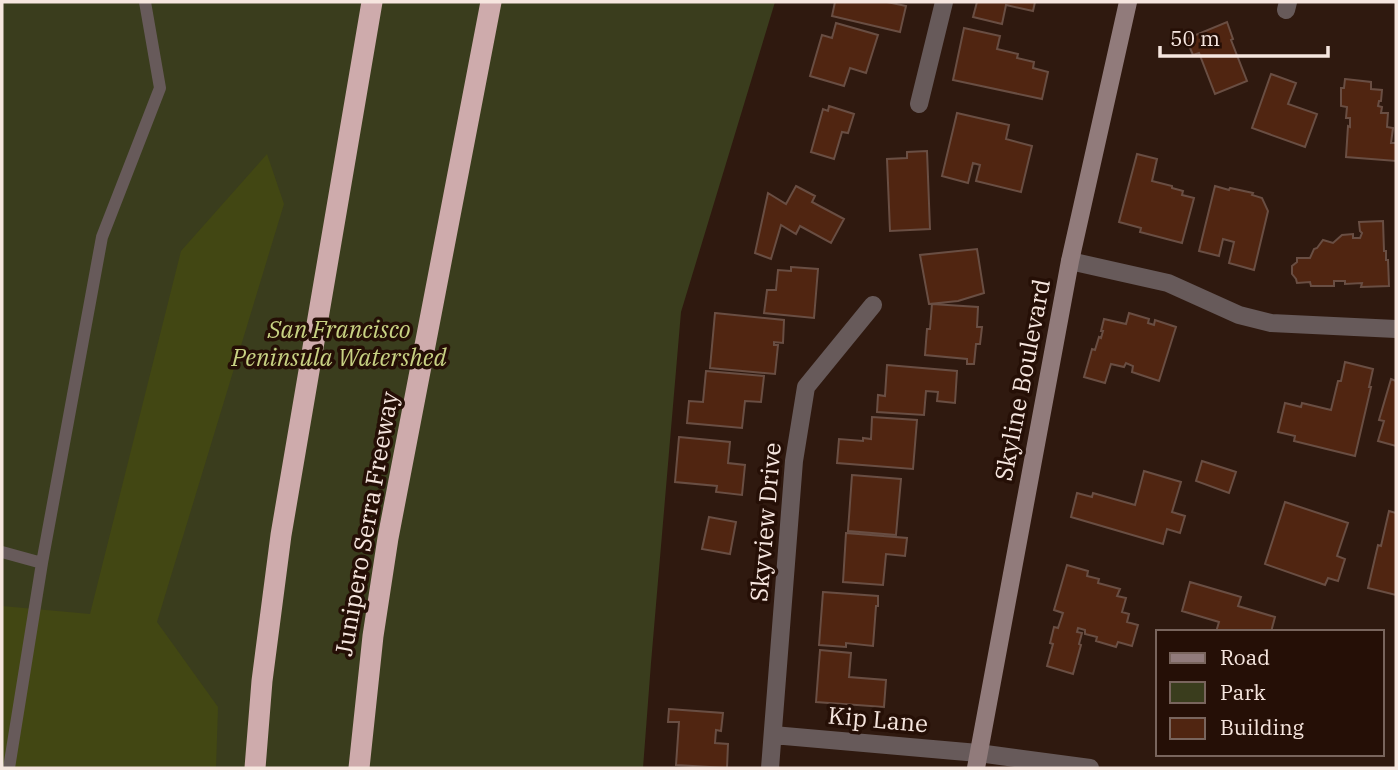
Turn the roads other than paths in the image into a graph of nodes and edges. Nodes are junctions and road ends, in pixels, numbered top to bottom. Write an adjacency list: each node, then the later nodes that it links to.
1 (145, 2): 11 (lane)
2 (372, 2): 15 (highway)
3 (491, 2): 16 (highway, Junipero Serra Freeway)
4 (944, 2): 6 (street)
5 (1128, 2): 7 (main road, Skyline Boulevard)
6 (919, 104)
7 (1070, 261): 9 (street); 13 (main road, Skyline Boulevard)
8 (873, 305): 12 (street, Skyview Drive)
9 (1396, 329)
10 (2, 552): 11 (lane)
11 (41, 563): 14 (lane)
12 (773, 735): 13 (street, Kip Lane); 17 (street, Skyview Drive)
13 (977, 761): 18 (street, Kip Lane)
14 (9, 768)
15 (255, 768)
16 (359, 768)
17 (770, 768)
18 (1090, 768)

